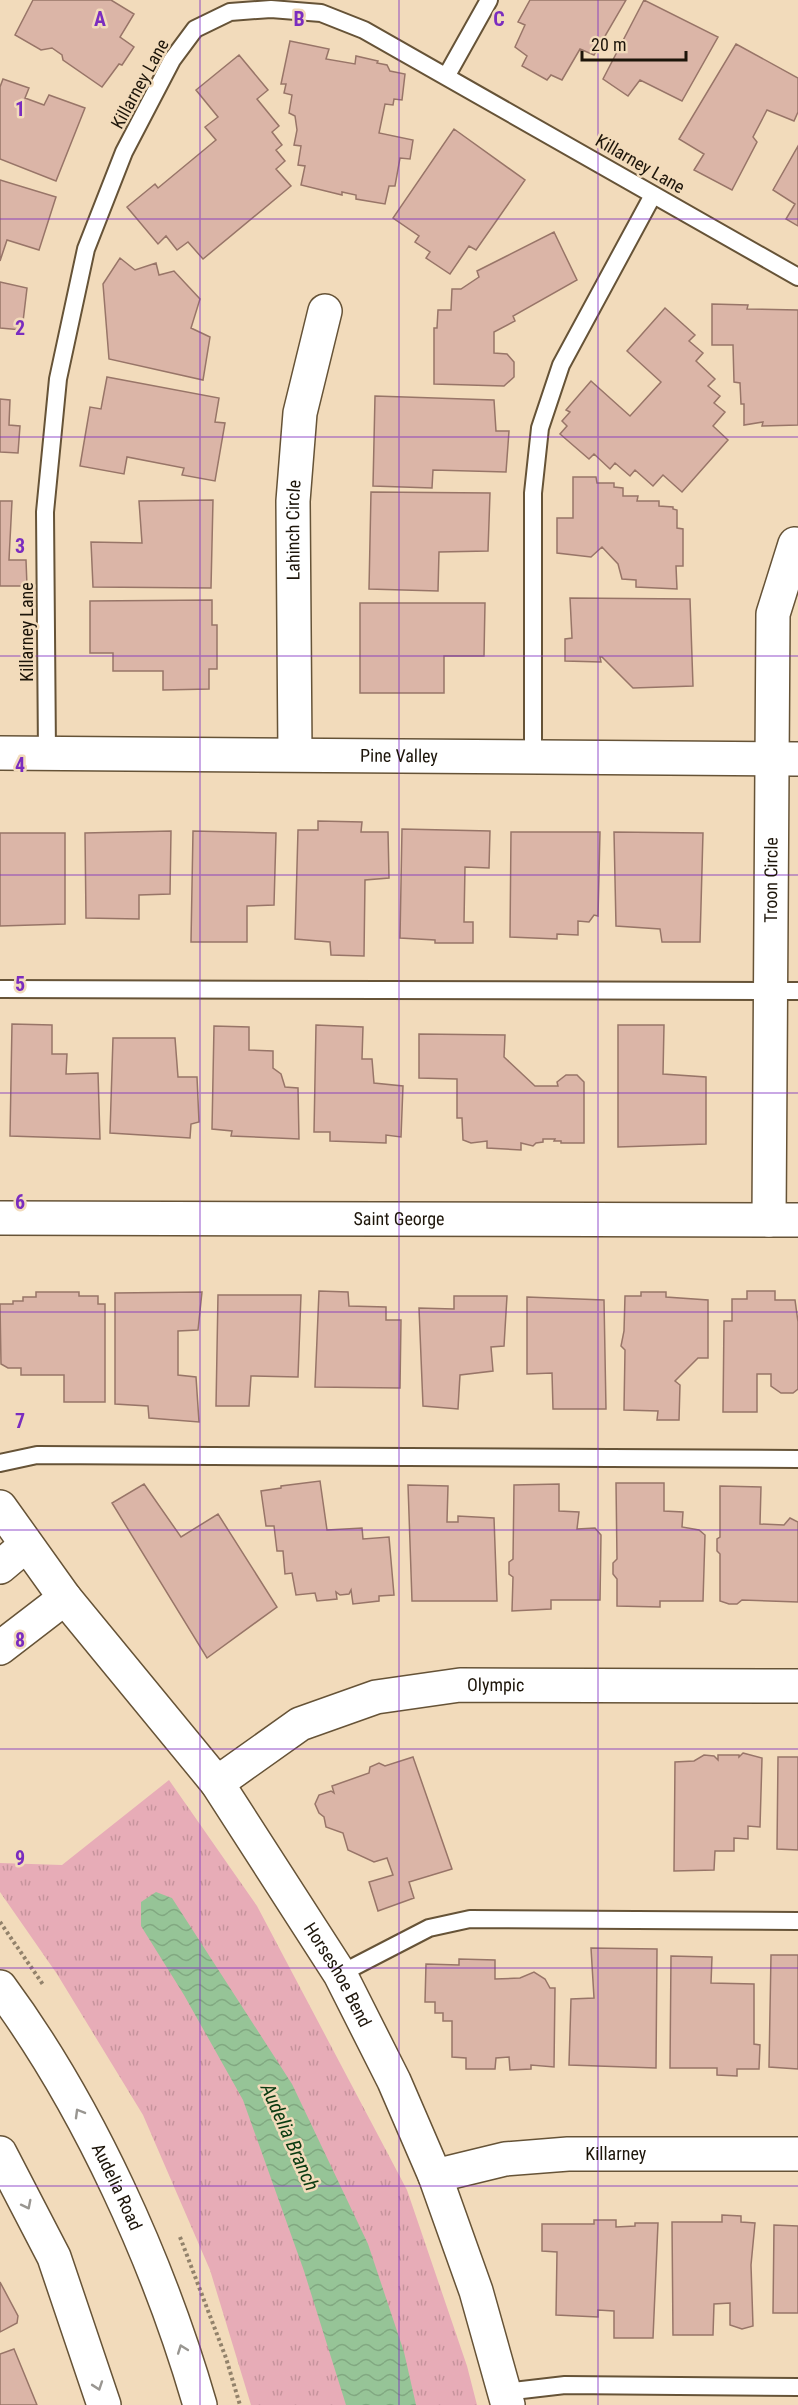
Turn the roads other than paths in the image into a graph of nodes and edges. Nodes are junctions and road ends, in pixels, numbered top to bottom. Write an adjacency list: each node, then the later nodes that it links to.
1 (489, 0): 2 (lane)
2 (447, 75): 3 (lane, Killarney Lane); 8 (lane, Killarney Lane)
3 (653, 195): 4 (lane, Killarney Lane); 10 (lane)
4 (798, 277)
5 (325, 311): 9 (street, Lahinch Circle)
6 (795, 544): 11 (street, Troon Circle)
7 (0, 753): 8 (street, Pine Valley)
8 (47, 753): 9 (street, Pine Valley)
9 (295, 754): 10 (street, Pine Valley)
10 (533, 755): 11 (street, Pine Valley)
11 (785, 759): 13 (street, Troon Circle)
12 (0, 989): 13 (lane)
13 (784, 991): 15 (street, Troon Circle)
14 (0, 1218): 15 (street, Saint George)
15 (784, 1220)
16 (798, 1459): 17 (lane)
17 (0, 1463)
18 (0, 1507): 19 (street, Horseshoe Bend)
19 (26, 1546): 20 (street); 21 (street, Horseshoe Bend)
20 (0, 1567)
21 (65, 1598): 22 (street); 24 (street, Horseshoe Bend)
22 (0, 1648)
23 (798, 1686): 24 (street, Olympic)
24 (218, 1783): 26 (street, Horseshoe Bend)
25 (798, 1921): 26 (lane)
26 (340, 1974): 30 (street, Horseshoe Bend)
27 (0, 1987): 34 (street, Audelia Road, one-way to 27)
28 (0, 2153): 33 (street, one-way to 33)
29 (798, 2154): 30 (street, Killarney)
30 (435, 2176): 32 (street, Horseshoe Bend)
31 (798, 2386): 32 (lane)
32 (506, 2398)
33 (104, 2405)
34 (200, 2405)

